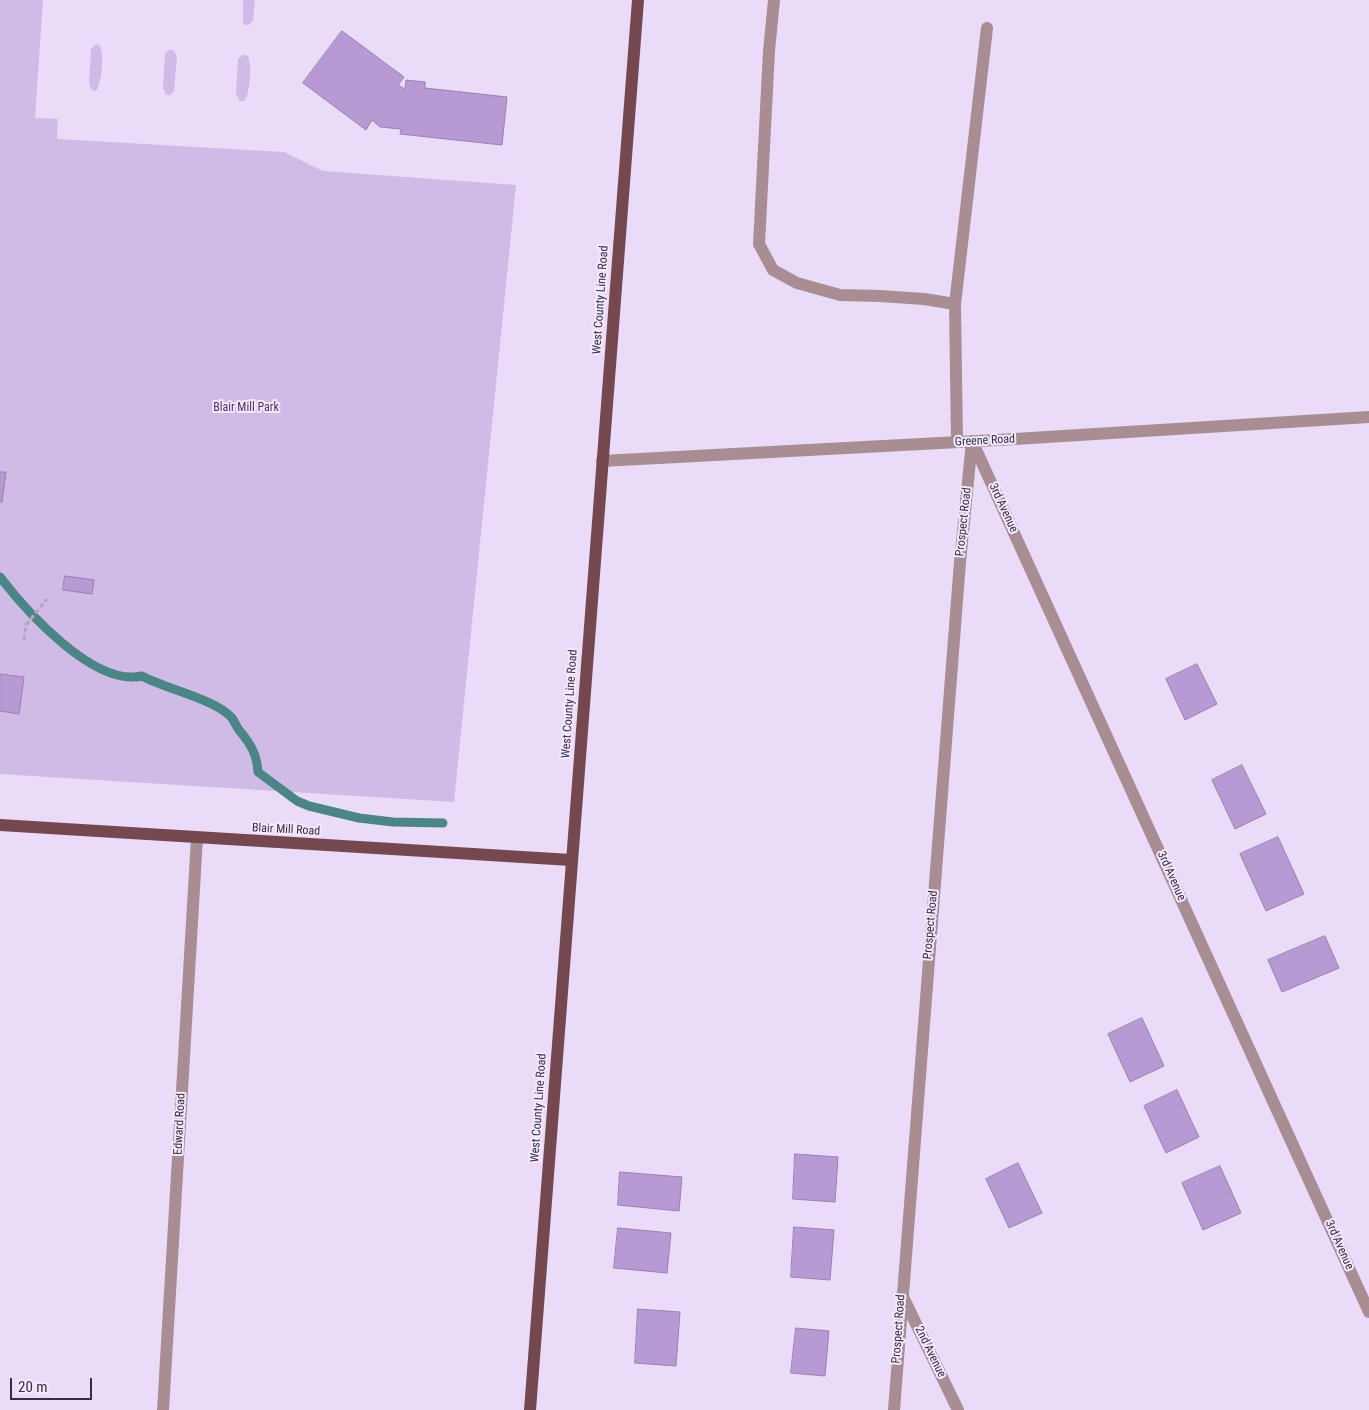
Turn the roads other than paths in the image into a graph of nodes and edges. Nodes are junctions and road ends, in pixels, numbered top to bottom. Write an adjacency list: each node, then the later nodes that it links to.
1 (638, 0): 8 (main road, West County Line Road)
2 (774, 0): 4 (street)
3 (987, 28): 4 (street)
4 (955, 304): 7 (street)
5 (1369, 417): 6 (street, Greene Road)
6 (972, 441): 7 (street, Greene Road); 12 (street, Prospect Road); 13 (street, 3rd Avenue)
7 (957, 442): 8 (street, Greene Road)
8 (602, 461): 11 (main road, West County Line Road)
9 (0, 825): 10 (main road, Blair Mill Road)
10 (197, 838): 11 (main road, Blair Mill Road); 14 (street, Edward Road)
11 (572, 860): 15 (main road, West County Line Road)
12 (902, 1294): 16 (street, Prospect Road); 17 (street, 2nd Avenue)
13 (1369, 1312)
14 (163, 1410)
15 (530, 1410)
16 (894, 1410)
17 (958, 1410)

